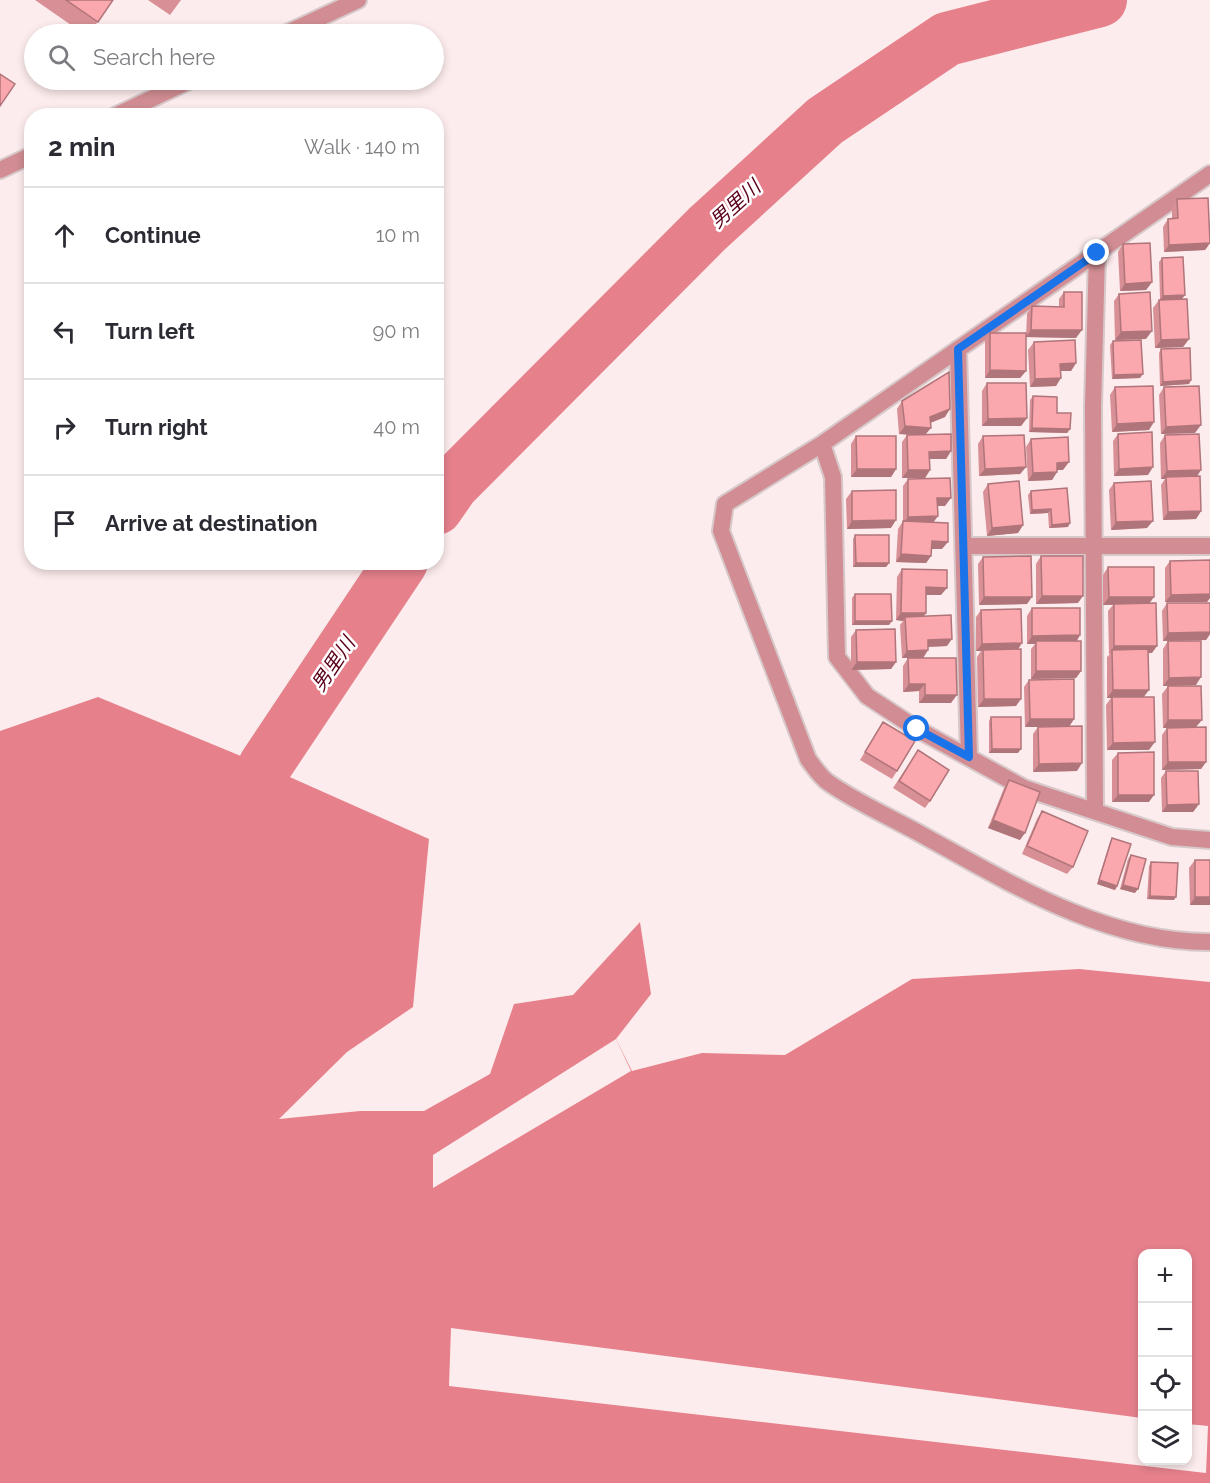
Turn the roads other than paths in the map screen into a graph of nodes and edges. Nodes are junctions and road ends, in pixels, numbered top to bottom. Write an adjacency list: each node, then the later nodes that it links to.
1 (358, 0): 2 (street)
2 (306, 24)
3 (170, 90): 4 (street)
4 (132, 108)
5 (24, 159): 6 (street)
6 (0, 170)
7 (1210, 174): 8 (street)
8 (1097, 253): 9 (street); 13 (street)
9 (958, 349): 10 (street); 11 (street)
10 (822, 444): 14 (street); 17 (street)
11 (963, 546): 13 (street); 14 (street)
12 (1210, 546): 13 (street)
13 (1094, 547): 15 (street)
14 (969, 757): 15 (street)
15 (1095, 810): 16 (street)
16 (1210, 840)
17 (1210, 942)

